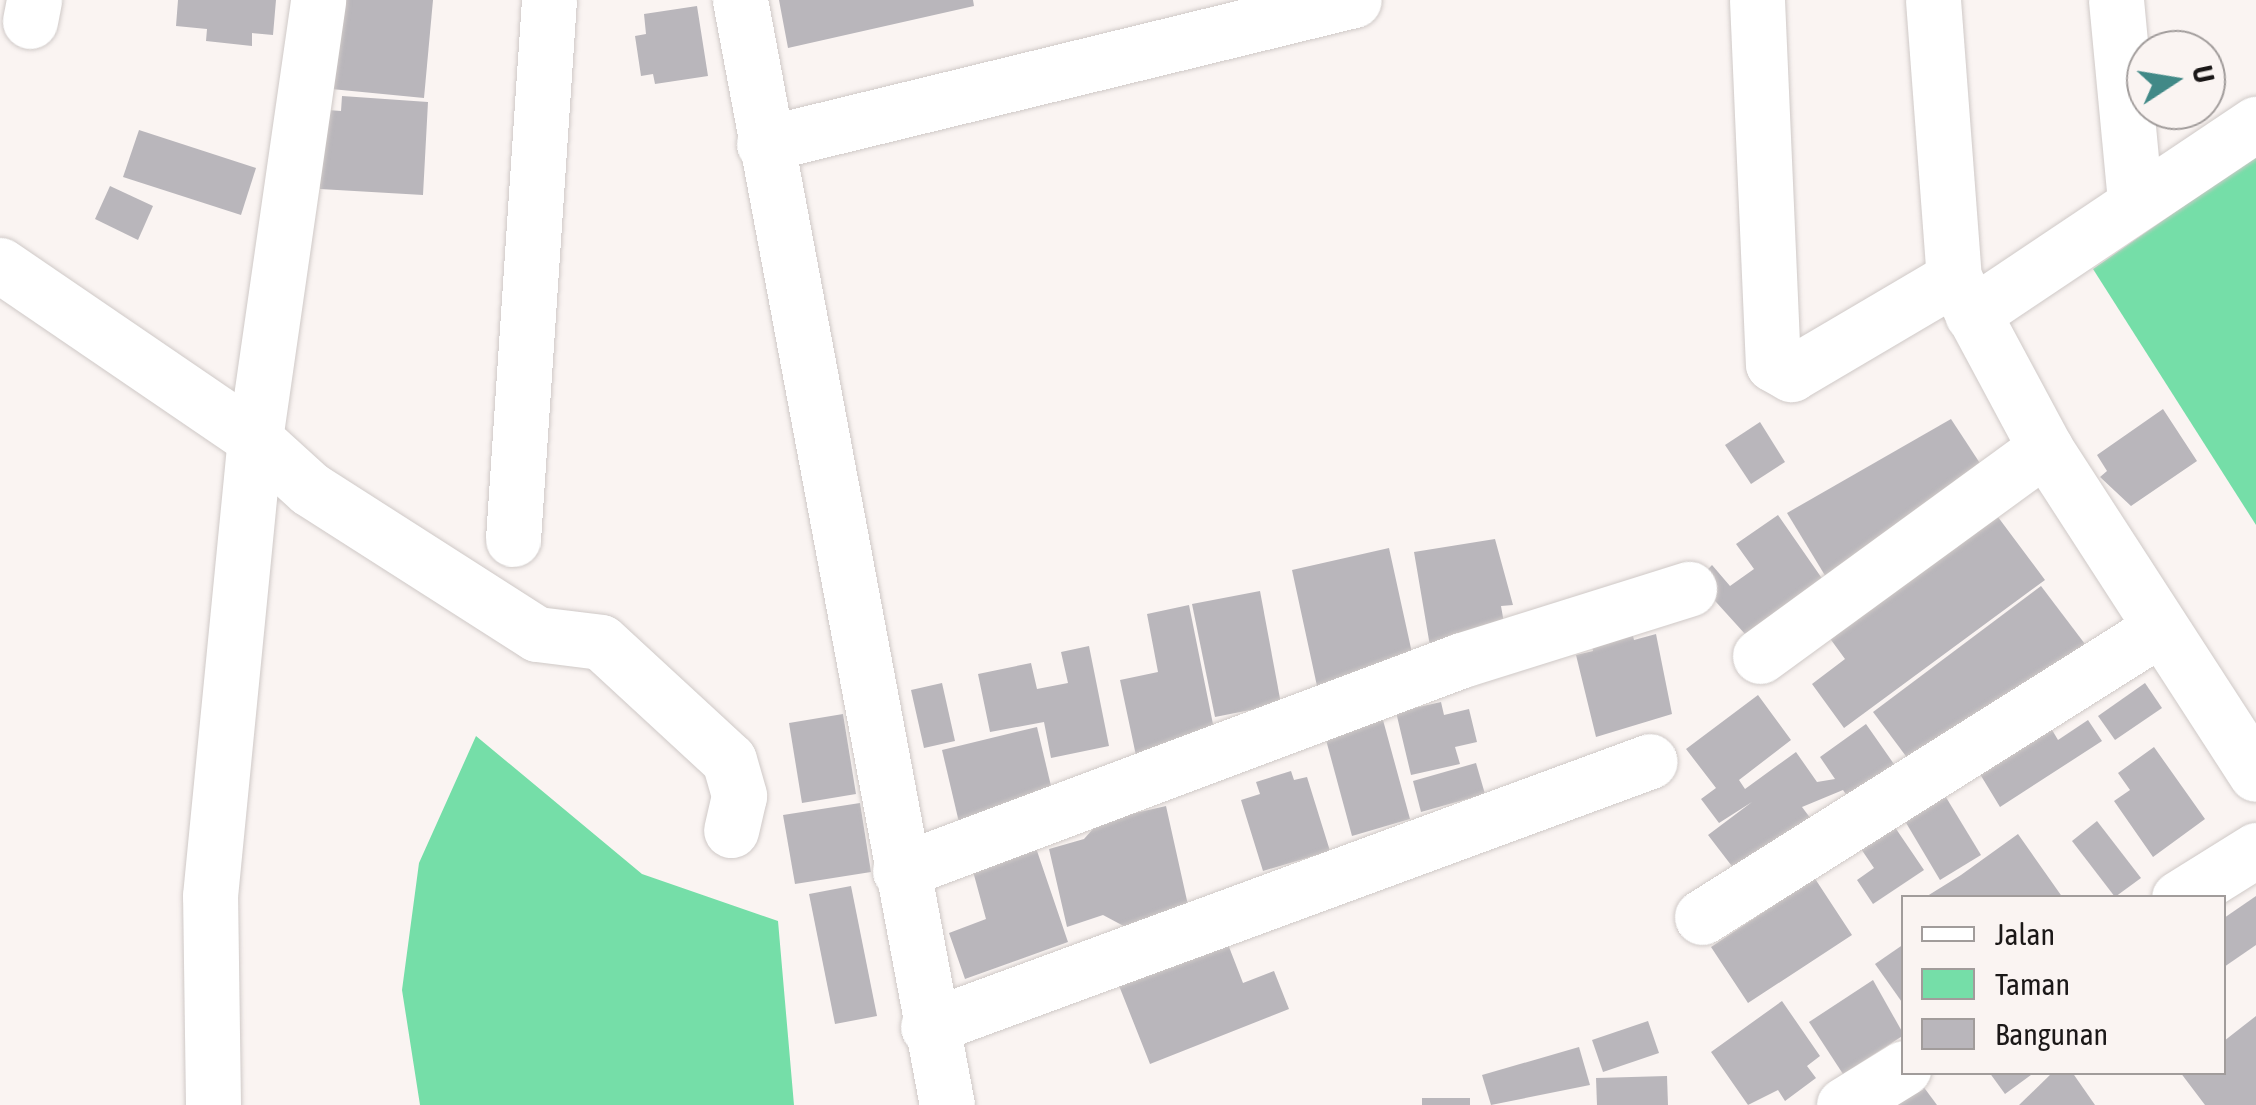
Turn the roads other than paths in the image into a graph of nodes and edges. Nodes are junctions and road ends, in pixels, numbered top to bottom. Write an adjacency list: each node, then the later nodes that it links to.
1 (318, 0): 13 (street)
2 (548, 0): 15 (street)
3 (740, 0): 9 (street)
4 (1354, 0): 9 (street)
5 (1757, 0): 12 (street)
6 (1933, 0): 12 (street)
7 (2116, 0): 10 (street)
8 (2256, 124): 10 (street)
9 (764, 144): 23 (street)
10 (2135, 200): 12 (street)
11 (0, 265): 13 (street)
12 (1963, 296): 14 (street)
13 (255, 438): 21 (street); 28 (street)
14 (2044, 448): 17 (street); 18 (street)
15 (513, 538)
16 (1689, 590): 23 (street)
17 (2161, 628): 20 (street); 25 (street)
18 (1760, 656)
19 (1650, 761): 26 (street)
20 (2256, 774)
21 (731, 830)
22 (2256, 850): 24 (street)
23 (900, 872): 26 (street)
24 (2184, 895)
25 (1702, 917)
26 (928, 1027): 29 (street)
27 (1901, 1070): 30 (street)
28 (213, 1105)
29 (948, 1105)
30 (1844, 1105)

